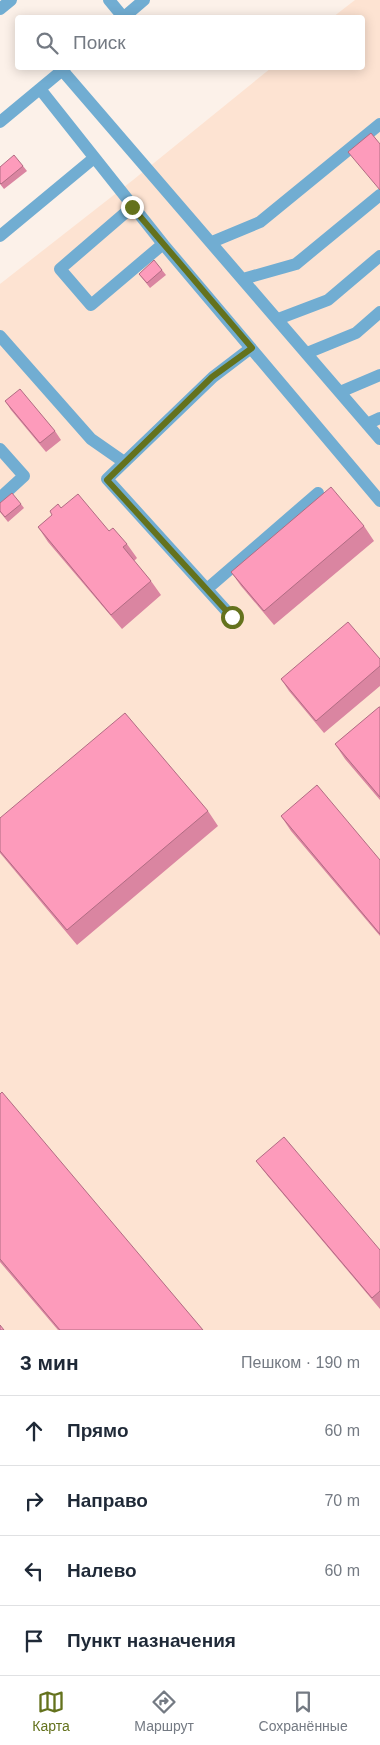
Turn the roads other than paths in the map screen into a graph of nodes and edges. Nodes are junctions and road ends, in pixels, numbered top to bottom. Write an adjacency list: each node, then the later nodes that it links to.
1 (11, 0): 4 (street)
2 (109, 0): 5 (street)
3 (144, 0): 6 (street)
4 (0, 10)
5 (121, 15)
6 (125, 15)
7 (62, 70): 9 (street)
8 (64, 70): 16 (street)
9 (40, 89): 10 (street); 12 (street)
10 (0, 122)
11 (380, 124): 16 (street)
12 (94, 158): 14 (street); 15 (street)
13 (380, 194): 19 (street)
14 (132, 207): 17 (street); 17 (street)
15 (0, 236)
16 (212, 242): 19 (street)
17 (163, 244): 23 (street)
18 (380, 256): 21 (street)
19 (243, 279): 21 (street)
20 (380, 312): 24 (street)
21 (278, 319): 24 (street)
22 (0, 336): 31 (street)
23 (252, 348): 31 (street); 34 (street)
24 (306, 353): 26 (street)
25 (380, 374): 26 (street)
26 (340, 392): 28 (street)
27 (380, 418): 28 (street)
28 (367, 424): 29 (street)
29 (380, 439)
30 (0, 449): 33 (street)
31 (124, 462): 35 (street)
32 (318, 493): 35 (street)
33 (0, 498)
34 (380, 501)
35 (206, 589): 36 (street)
36 (232, 617)

